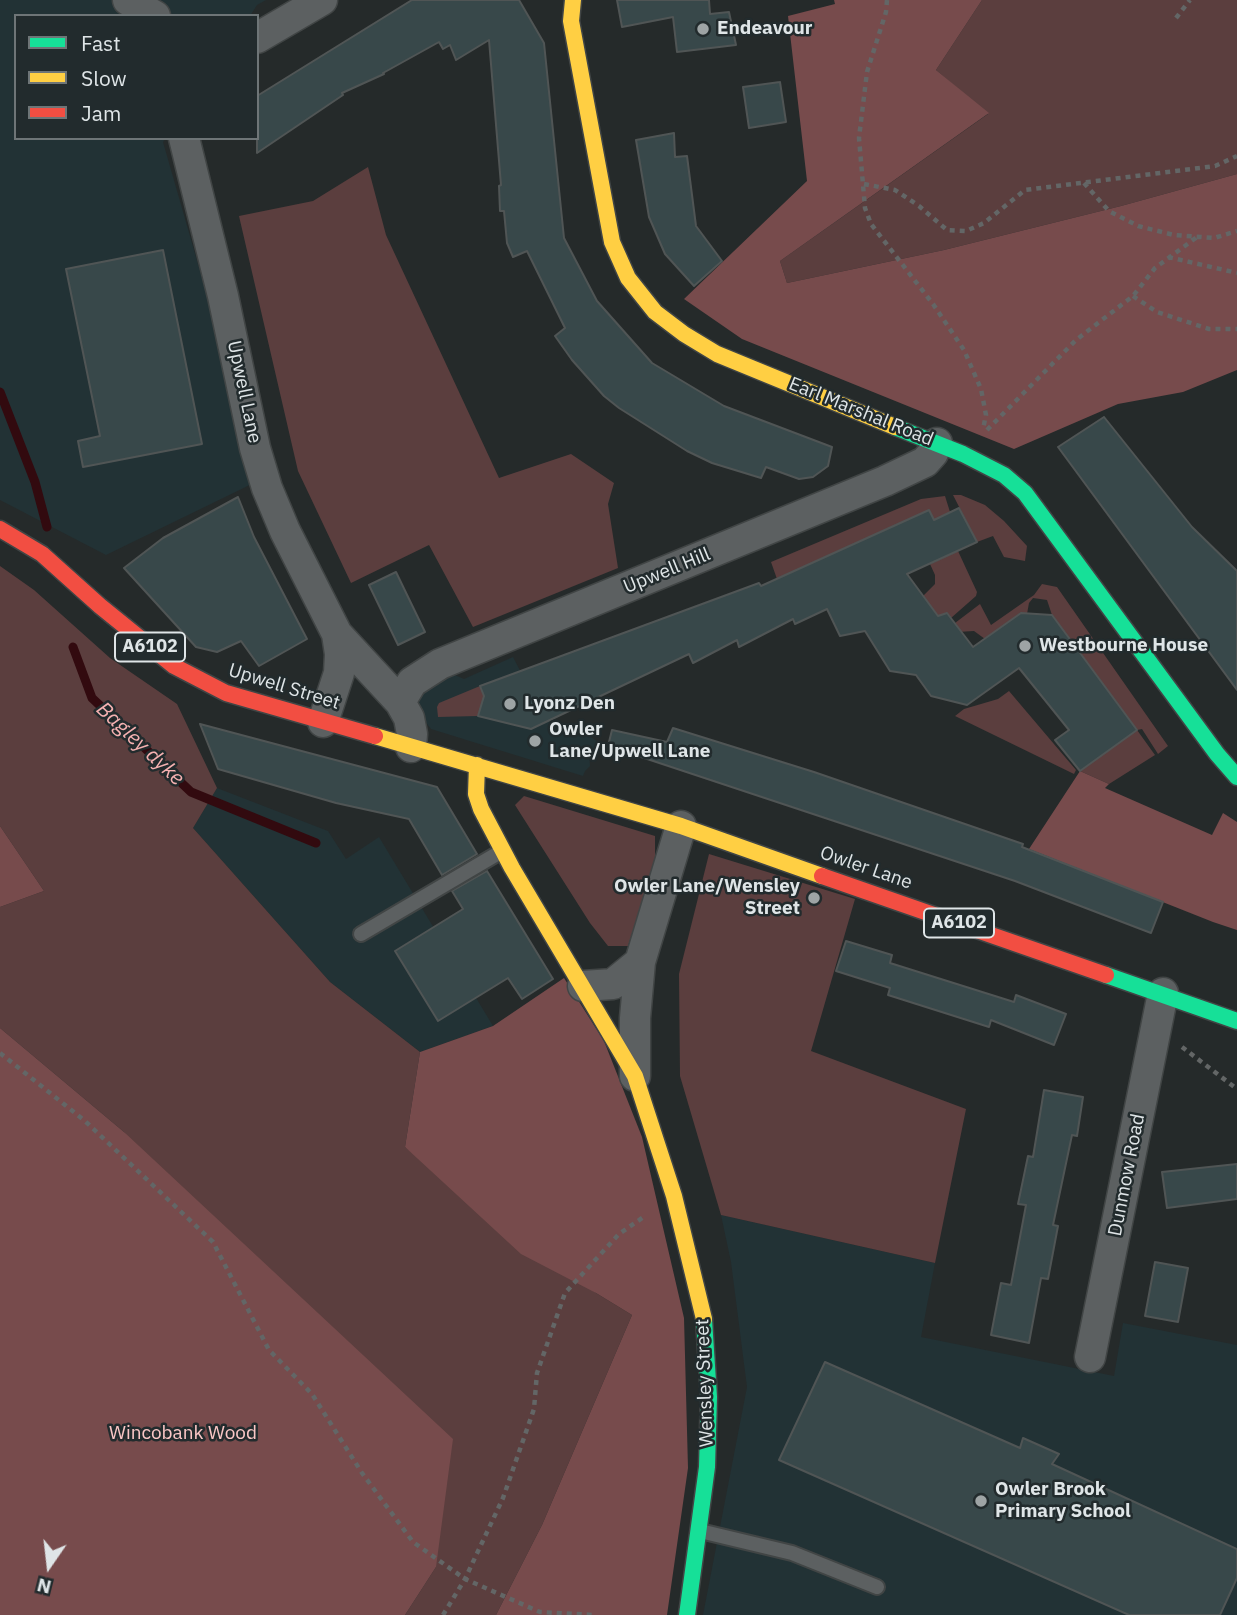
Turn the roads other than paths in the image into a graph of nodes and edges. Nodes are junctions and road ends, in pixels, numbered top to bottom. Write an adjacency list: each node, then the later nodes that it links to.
1 (128, 0): 4 (street)
2 (322, 0): 5 (street)
3 (567, 7): 7 (street, Earl Marshal Road)
4 (152, 14)
5 (259, 37)
6 (184, 140): 9 (street, Upwell Lane)
7 (937, 443): 10 (street, Upwell Hill); 14 (street, Earl Marshal Road)
8 (0, 528): 11 (street, Upwell Street / A6102)
9 (337, 634): 10 (street, Upwell Lane); 11 (street, Upwell Lane)
10 (400, 702): 12 (street, Upwell Lane)
11 (323, 722): 12 (street, Upwell Street / A6102)
12 (411, 747): 13 (street, Upwell Street / A6102)
13 (478, 765): 15 (street, Owler Lane / A6102); 16 (street, Wensley Street)
14 (1237, 777)
15 (681, 825): 18 (street, Wensley Street); 20 (street, Owler Lane / A6102)
16 (502, 850): 17 (lane); 19 (street, Wensley Street)
17 (361, 934)
18 (640, 962): 19 (street); 22 (street, Wensley Street)
19 (583, 986): 22 (street, Wensley Street)
20 (1163, 993): 21 (street, Owler Lane / A6102); 23 (street, Dunmow Road)
21 (1237, 1021)
22 (635, 1076): 24 (street, Wensley Street)
23 (1090, 1357)
24 (700, 1531): 25 (lane); 26 (street, Wensley Street)
25 (877, 1587)
26 (687, 1615)

